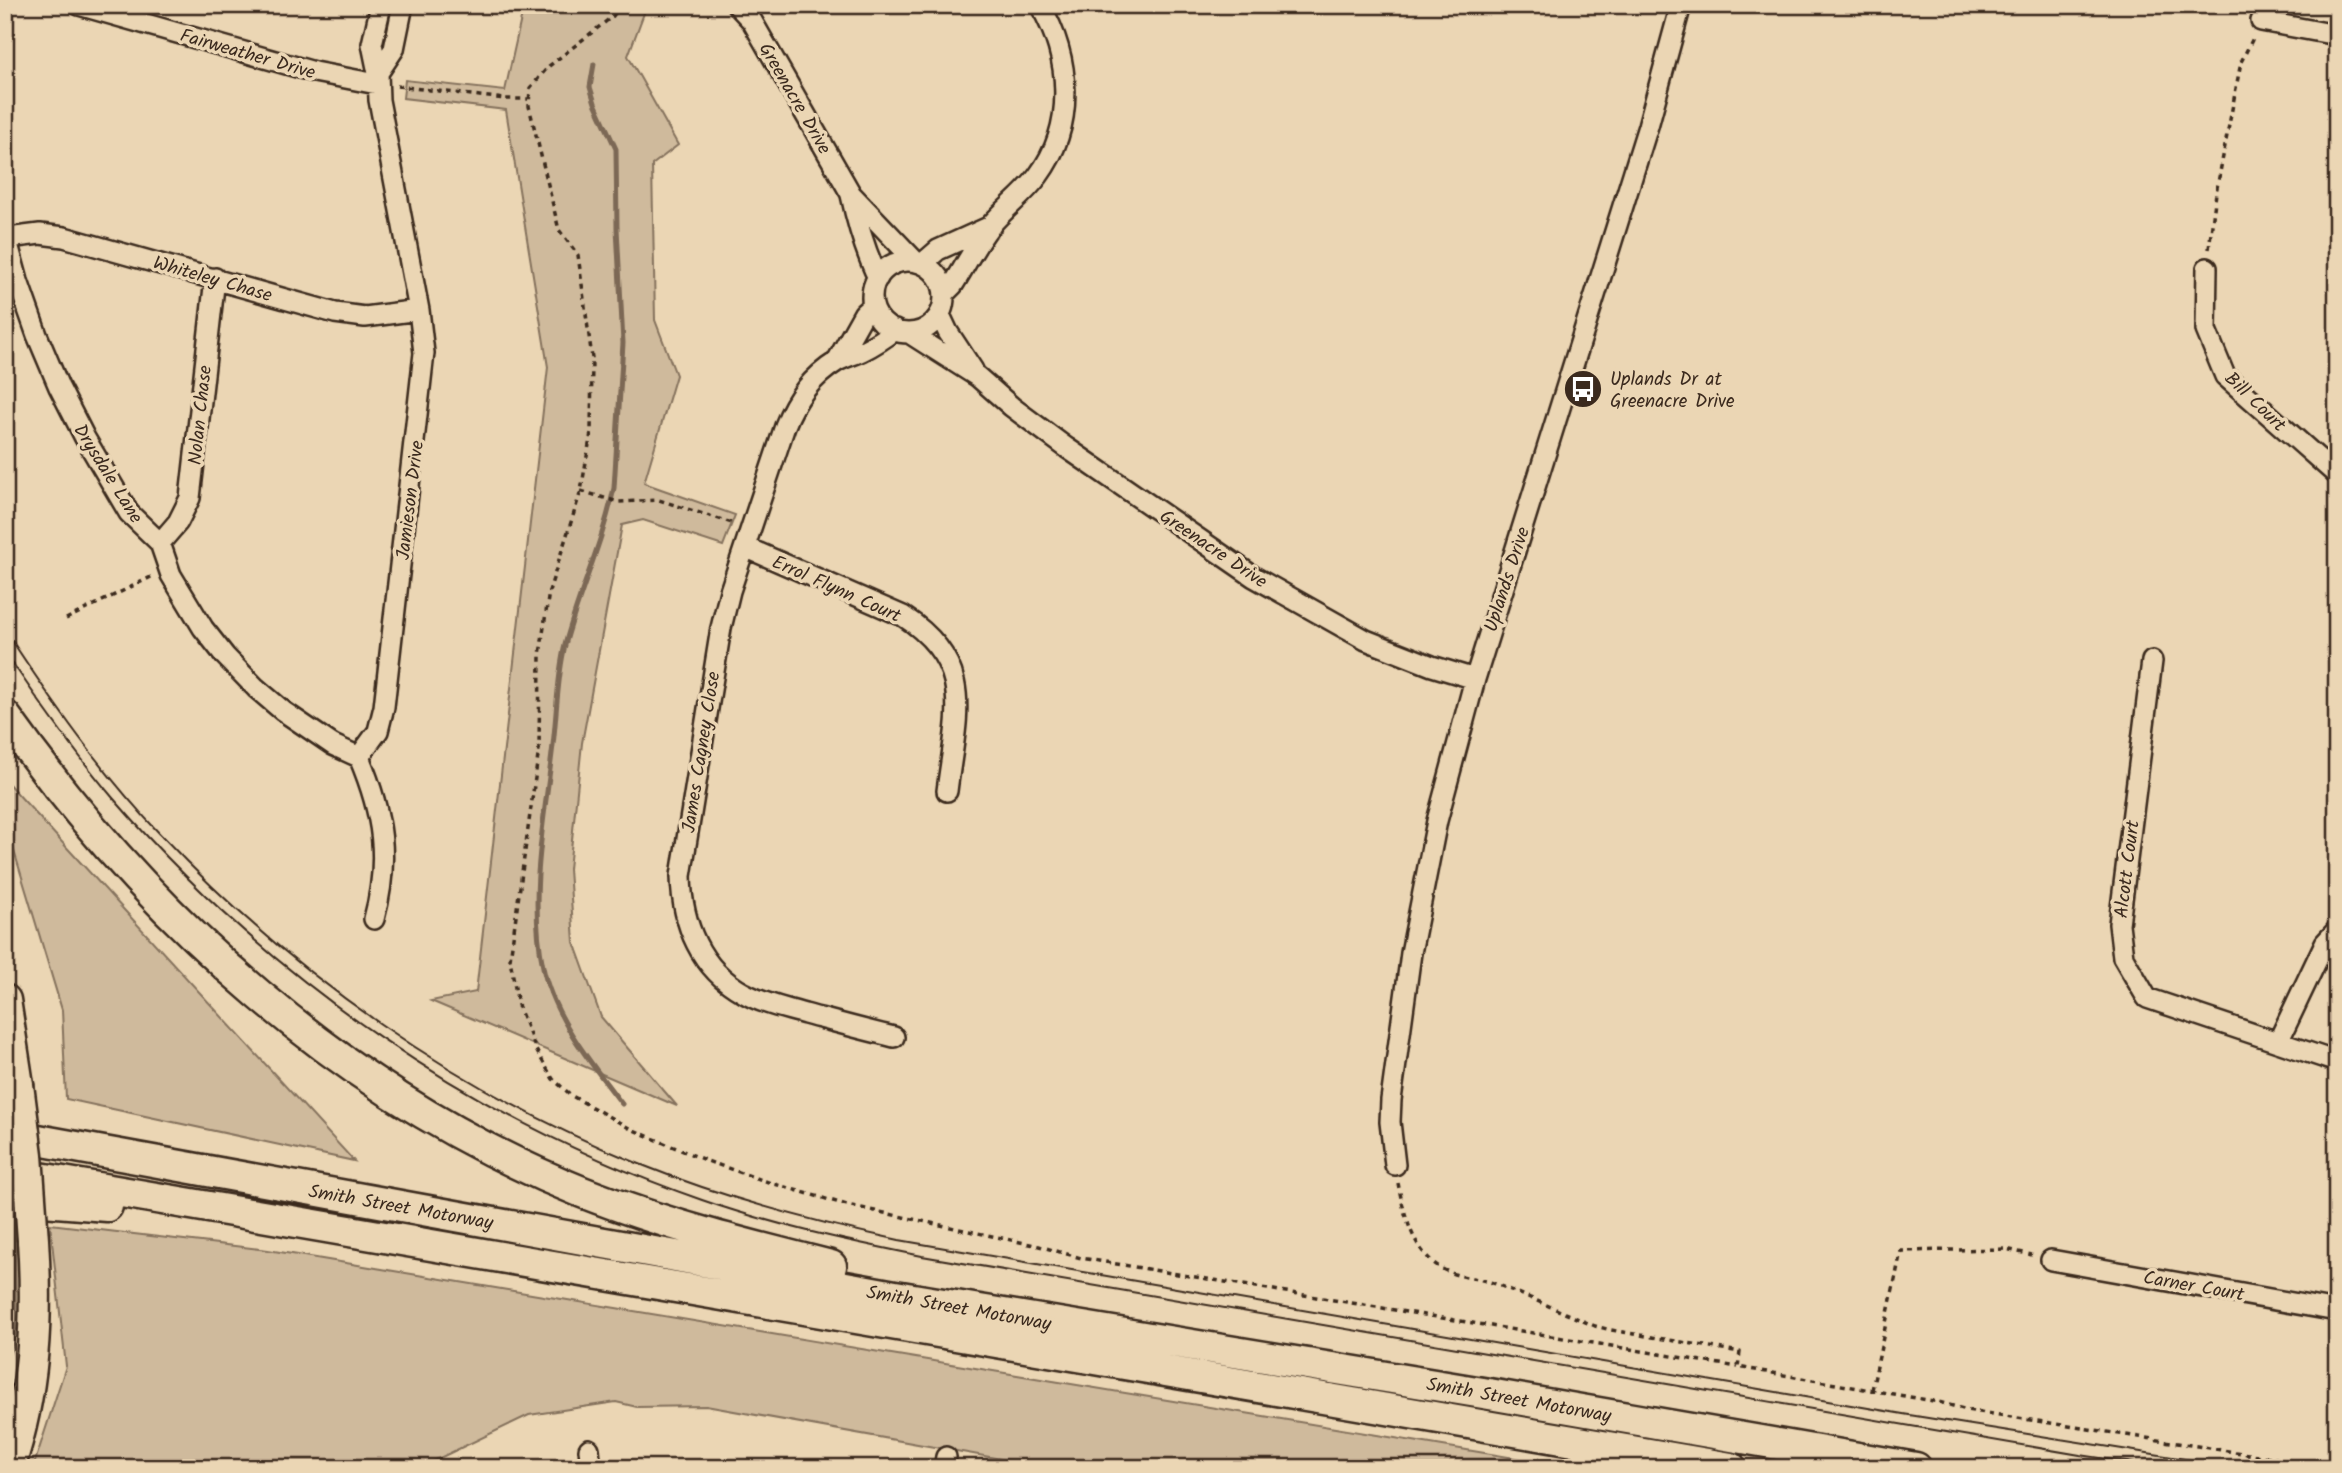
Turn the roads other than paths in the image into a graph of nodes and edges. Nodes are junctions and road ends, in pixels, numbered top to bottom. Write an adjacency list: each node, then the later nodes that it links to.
1 (79, 5): 9 (street, Fairweather Drive)
2 (381, 5): 9 (street, Jamieson Drive)
3 (403, 5): 9 (street)
4 (737, 5): 10 (street, Greenacre Drive)
5 (1040, 5): 11 (street)
6 (1681, 5): 28 (street, Uplands Drive)
7 (2261, 20): 8 (street)
8 (2337, 34)
9 (378, 78): 19 (street, Jamieson Drive)
10 (851, 194): 13 (street, Greenacre Drive); 16 (street, Greenacre Drive)
11 (991, 226): 13 (street); 17 (street)
12 (7, 236): 15 (street, Whiteley Chase); 26 (street, Drysdale Lane)
13 (919, 262): 16 (street); 17 (street)
14 (2207, 268): 24 (street, Bill Court)
15 (215, 278): 19 (street, Whiteley Chase); 26 (street, Nolan Chase)
16 (878, 278): 18 (street)
17 (944, 293): 20 (street)
18 (873, 305): 21 (street); 22 (street, James Cagney Close)
19 (419, 310): 30 (street, Jamieson Drive)
20 (940, 315): 21 (street); 23 (street, Greenacre Drive)
21 (902, 332): 22 (street, James Cagney Close); 23 (street, Greenacre Drive)
22 (837, 361): 25 (street, James Cagney Close)
23 (978, 377): 28 (street, Greenacre Drive)
24 (2337, 475)
25 (748, 538): 31 (street, Errol Flynn Court); 35 (street, James Cagney Close)
26 (160, 543): 30 (street, Drysdale Lane)
27 (2152, 662): 36 (street, Alcott Court)
28 (1475, 679): 39 (street, Uplands Drive)
29 (5, 716): 44 (highway)
30 (359, 757): 32 (street)
31 (947, 791)
32 (374, 919)
33 (2337, 930): 36 (street)
34 (5, 1000): 46 (highway, bridge)
35 (894, 1037)
36 (2278, 1042): 37 (street, Alcott Court)
37 (2337, 1062)
38 (5, 1134): 44 (highway, Smith Street Motorway)
39 (1395, 1165)
40 (5, 1172): 41 (highway, Smith Street Motorway)
41 (141, 1196): 42 (highway); 47 (highway, Smith Street Motorway)
42 (5, 1198)
43 (2051, 1260): 45 (street, Carner Court)
44 (895, 1296): 48 (highway, Smith Street Motorway)
45 (2337, 1311)
46 (9, 1468)
47 (1731, 1468)
48 (1916, 1468)

